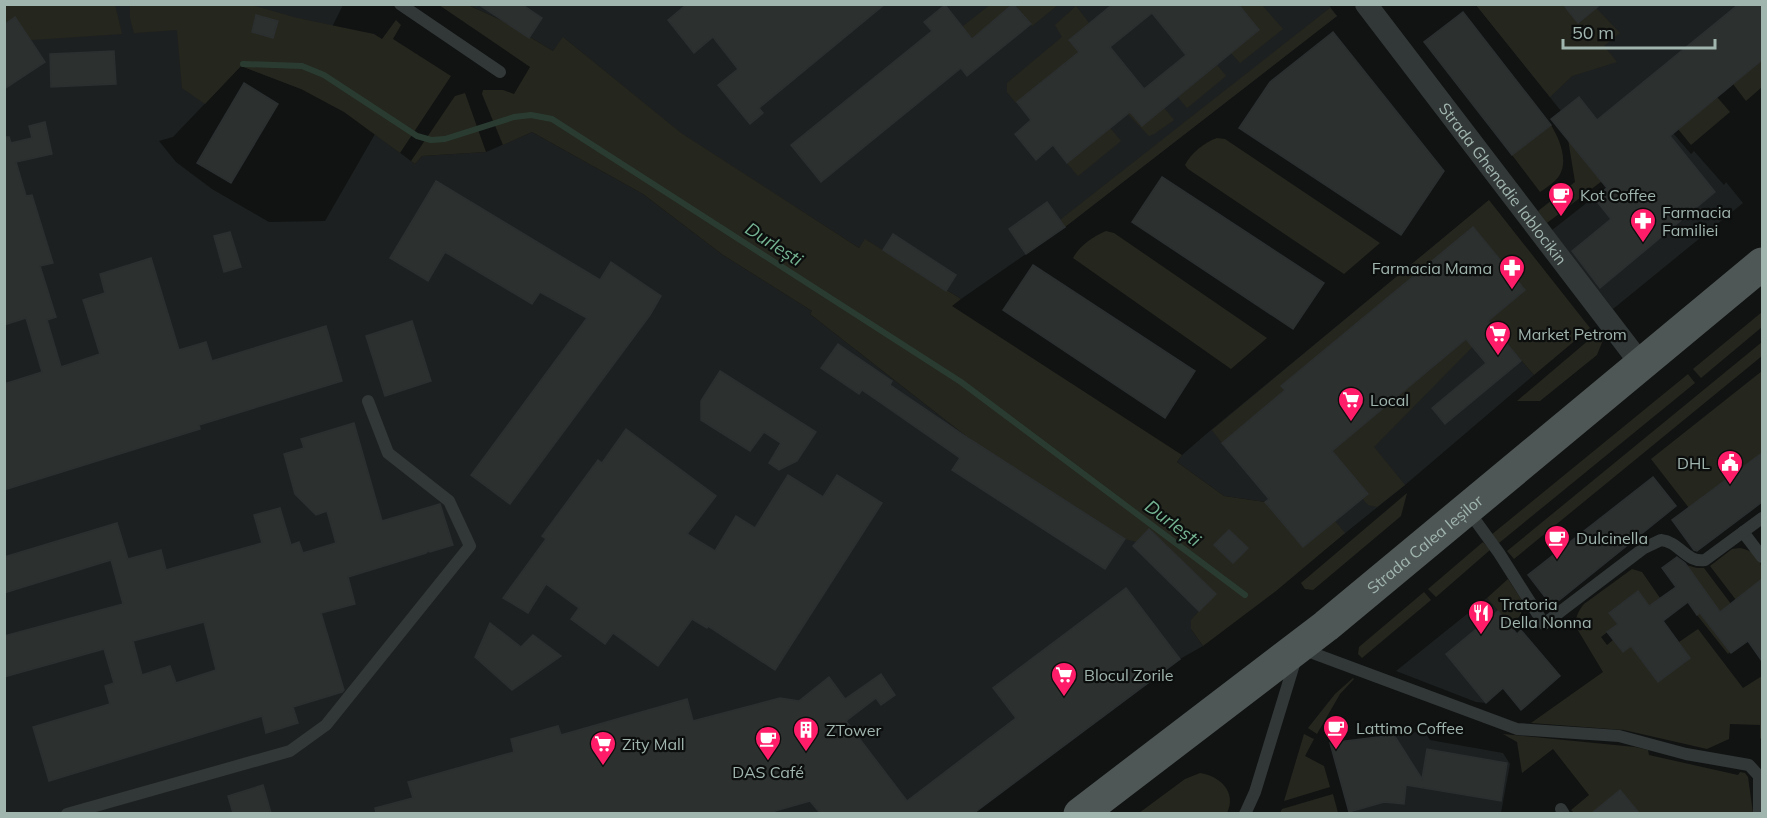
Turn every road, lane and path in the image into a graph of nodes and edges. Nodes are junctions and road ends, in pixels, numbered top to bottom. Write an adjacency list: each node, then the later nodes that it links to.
1 (400, 4): 3 (lane)
2 (1366, 4): 5 (street, Strada Ghenadie Iablocikin)
3 (500, 72)
4 (1762, 267): 5 (main road, Strada Calea Ieșilor)
5 (1641, 364): 7 (main road, Strada Calea Ieșilor)
6 (369, 401): 12 (lane)
7 (1467, 509): 9 (lane); 11 (main road, Strada Calea Ieșilor)
8 (1762, 518): 9 (lane)
9 (1743, 532): 10 (lane)
10 (1762, 557)
11 (1299, 648): 13 (main road, Strada Calea Ieșilor); 14 (lane); 15 (lane)
12 (67, 813)
13 (1080, 813)
14 (1245, 813)
15 (1759, 813)

